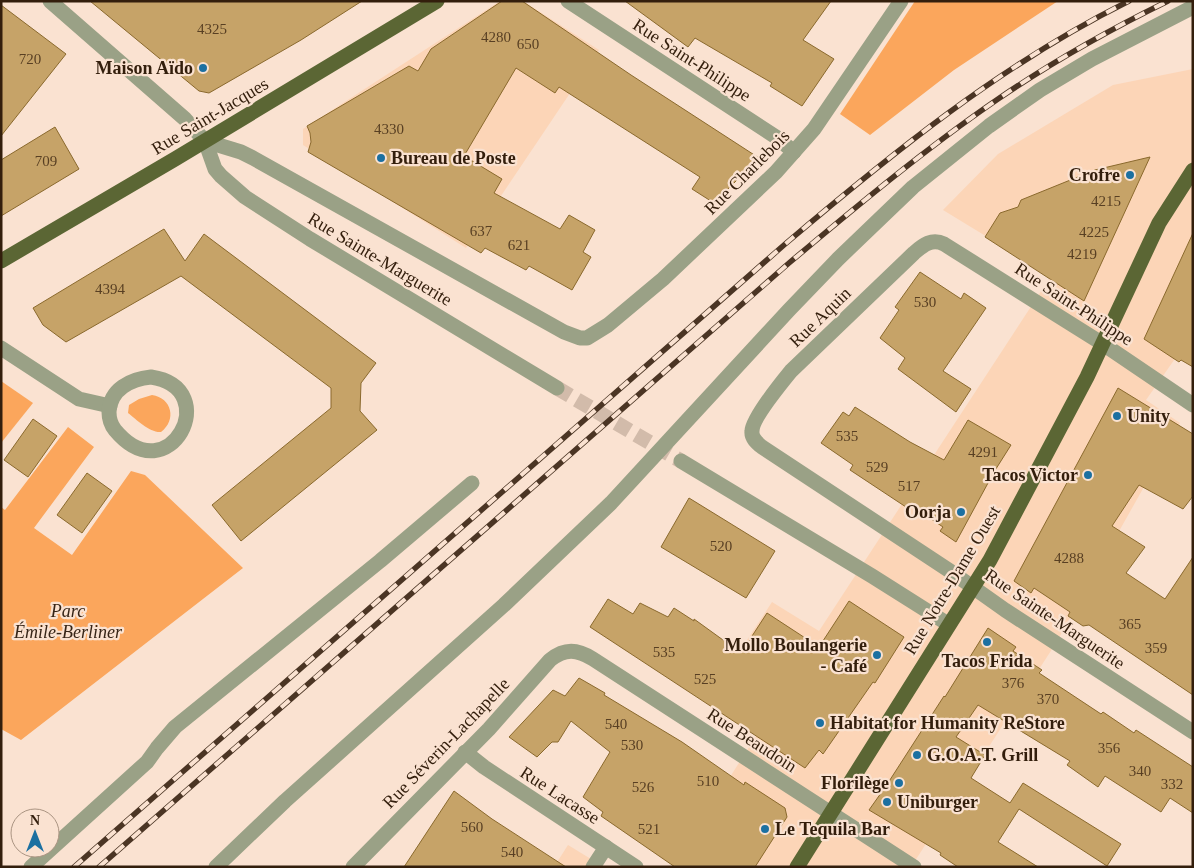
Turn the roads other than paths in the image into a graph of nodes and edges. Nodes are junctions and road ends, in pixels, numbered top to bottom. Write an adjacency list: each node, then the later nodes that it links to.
1 (50, 1): 6 (street, Rue Sainte-Marguerite)
2 (437, 1): 6 (main road, Rue Saint-Jacques)
3 (568, 1): 7 (street, Rue Saint-Philippe)
4 (901, 1): 7 (street, Rue Charlebois)
5 (1193, 7): 28 (street)
6 (205, 141): 10 (main road, Rue Saint-Jacques); 11 (street, Rue Sainte-Marguerite); 14 (street, Rue Sainte-Marguerite)
7 (794, 152): 11 (street, Rue Charlebois)
8 (1193, 170): 12 (main road, Rue Notre-Dame Ouest)
9 (932, 242): 12 (street, Rue Saint-Philippe); 17 (street, Rue Aquin)
10 (1, 261)
11 (587, 338)
12 (1103, 344): 15 (street, Rue Saint-Philippe); 20 (main road, Rue Notre-Dame Ouest)
13 (1, 348): 16 (street)
14 (557, 388)
15 (1193, 405)
16 (110, 406): 16 (street)
17 (752, 434): 20 (street, Rue Sainte-Marguerite)
18 (681, 461): 21 (street)
19 (472, 483): 27 (street)
20 (973, 587): 21 (main road, Rue Notre-Dame Ouest); 23 (street, Rue Sainte-Marguerite)
21 (948, 624): 25 (main road, Rue Notre-Dame Ouest)
22 (568, 650): 24 (street, Rue Séverin-Lachapelle); 25 (street, Rue Beaudoin)
23 (1193, 732)
24 (465, 752): 26 (street, Rue Lacasse); 29 (street, Rue Séverin-Lachapelle)
25 (831, 814): 32 (main road, Rue Notre-Dame Ouest); 33 (street, Rue Beaudoin)
26 (606, 847): 30 (street); 31 (street, Rue Lacasse)
27 (31, 867)
28 (216, 867)
29 (353, 867)
30 (593, 867)
31 (636, 867)
32 (797, 867)
33 (914, 867)

